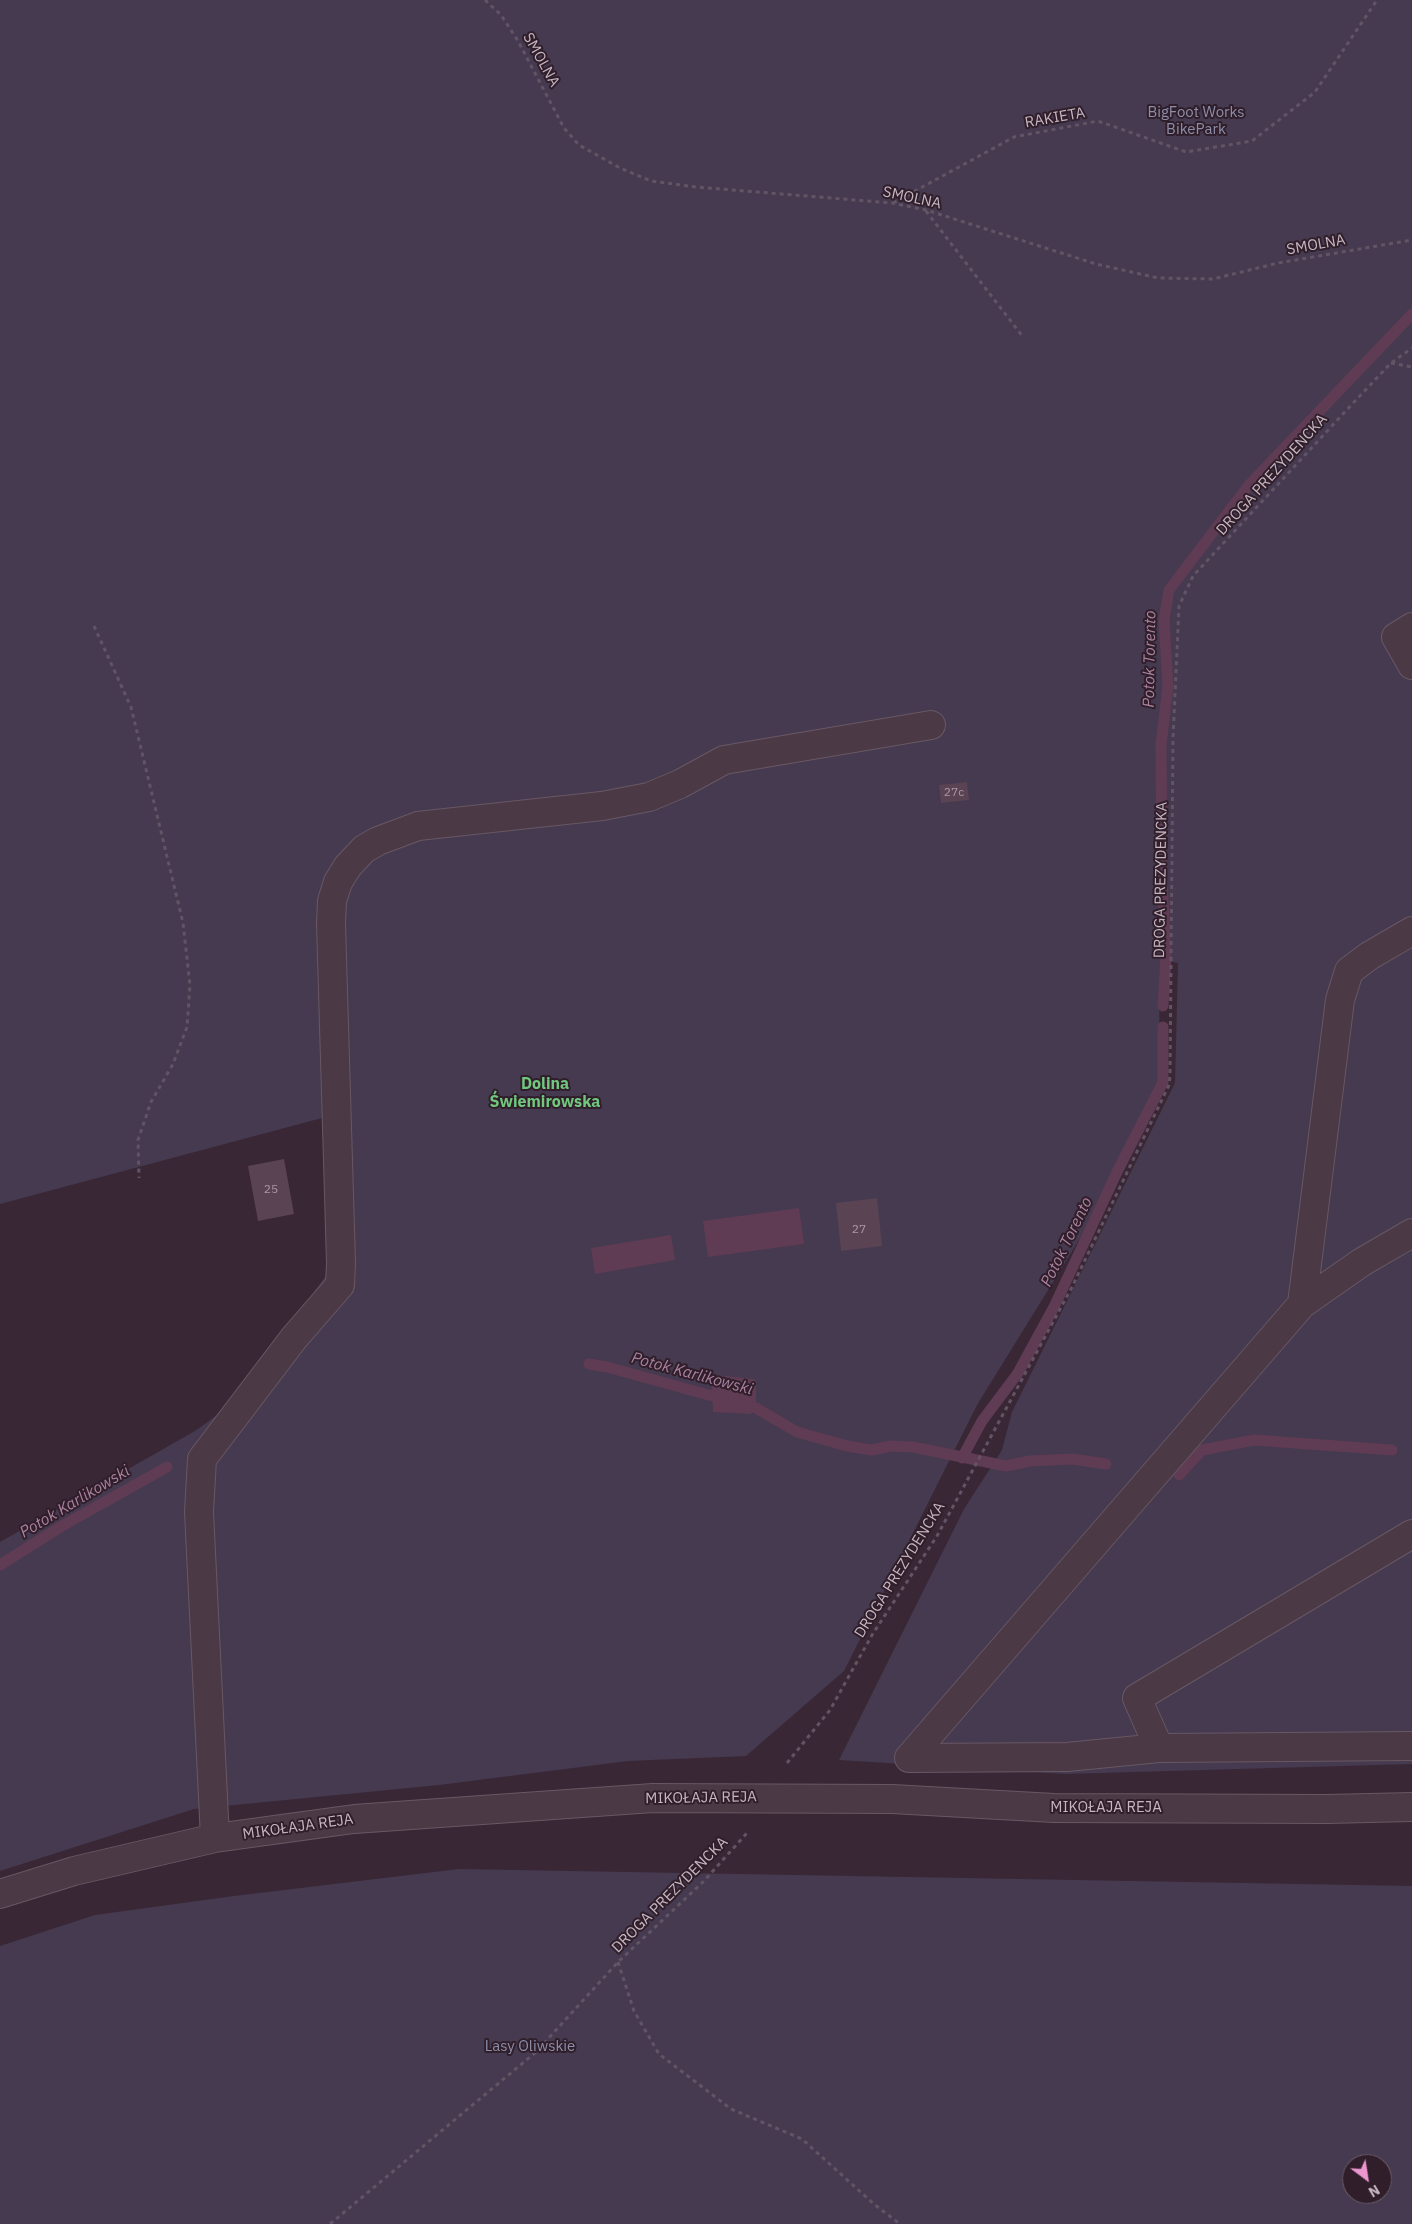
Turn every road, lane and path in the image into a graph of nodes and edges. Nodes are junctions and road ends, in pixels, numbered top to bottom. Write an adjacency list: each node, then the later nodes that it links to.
1 (485, 0): 3 (path, SMOLNA)
2 (1376, 0): 3 (path, RAKIETA)
3 (892, 203): 4 (path, SMOLNA)
4 (926, 210): 5 (path, SMOLNA); 6 (path)
5 (1412, 240)
6 (1023, 337)
7 (1412, 348): 8 (path, DROGA PREZYDENCKA)
8 (1391, 363): 9 (path); 21 (path, DROGA PREZYDENCKA)
9 (1412, 367)
10 (94, 626): 15 (path)
11 (1412, 627): 12 (street)
12 (1412, 665)
13 (931, 725): 23 (street)
14 (1412, 931): 17 (street)
15 (139, 1178)
16 (1412, 1233): 17 (street)
17 (1302, 1304): 20 (street)
18 (1412, 1534): 20 (street)
19 (1412, 1746): 20 (street)
20 (1159, 1748)
21 (776, 1797): 22 (street, MIKOŁAJA REJA); 23 (street, MIKOŁAJA REJA); 25 (path, DROGA PREZYDENCKA)
22 (1412, 1807)
23 (215, 1838): 24 (street, MIKOŁAJA REJA)
24 (0, 1894)
25 (618, 1962): 26 (path, DROGA PREZYDENCKA); 27 (path)
26 (330, 2224)
27 (900, 2224)

